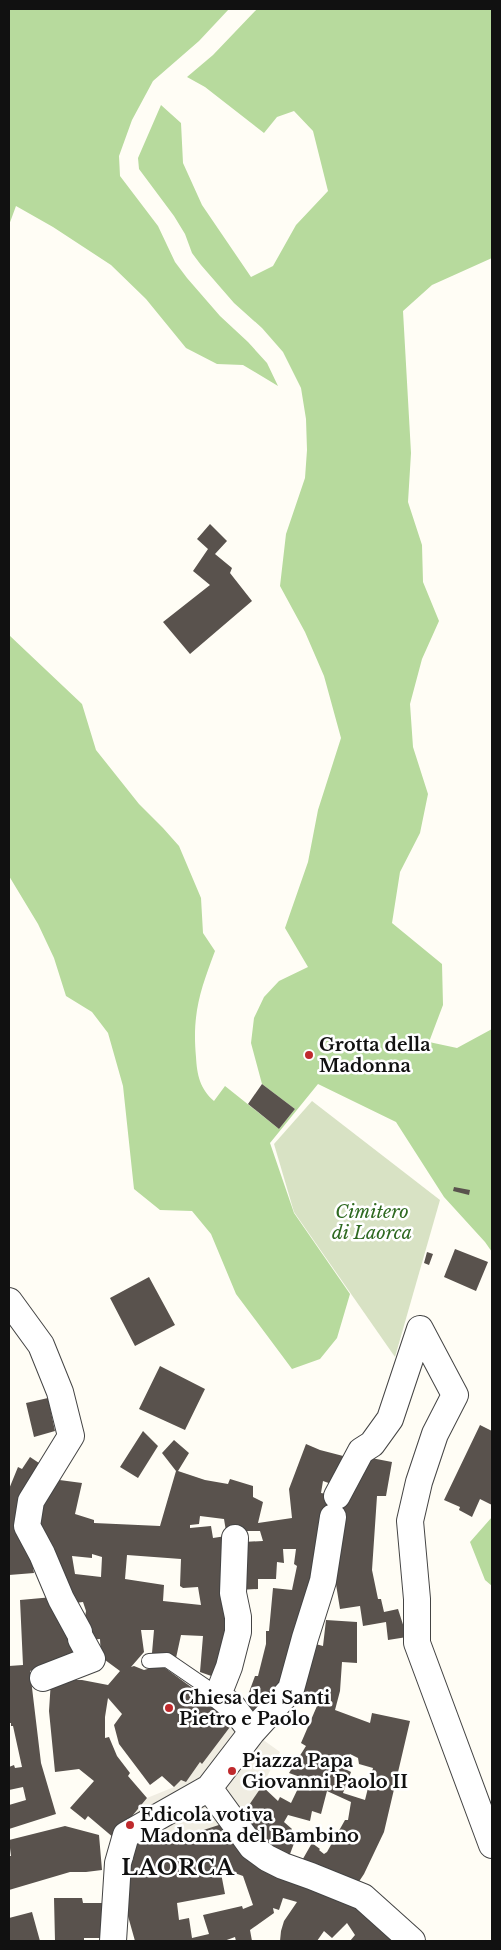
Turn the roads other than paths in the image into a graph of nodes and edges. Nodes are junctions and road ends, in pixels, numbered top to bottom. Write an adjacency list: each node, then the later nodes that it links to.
1 (9, 1301): 4 (street)
2 (235, 1538): 5 (street)
3 (149, 1661): 5 (lane)
4 (43, 1678)
5 (218, 1695): 6 (street)
6 (252, 1732): 7 (street); 8 (street)
7 (209, 1788): 9 (street); 10 (street)
8 (492, 1845)
9 (113, 1941)
10 (412, 1941)

